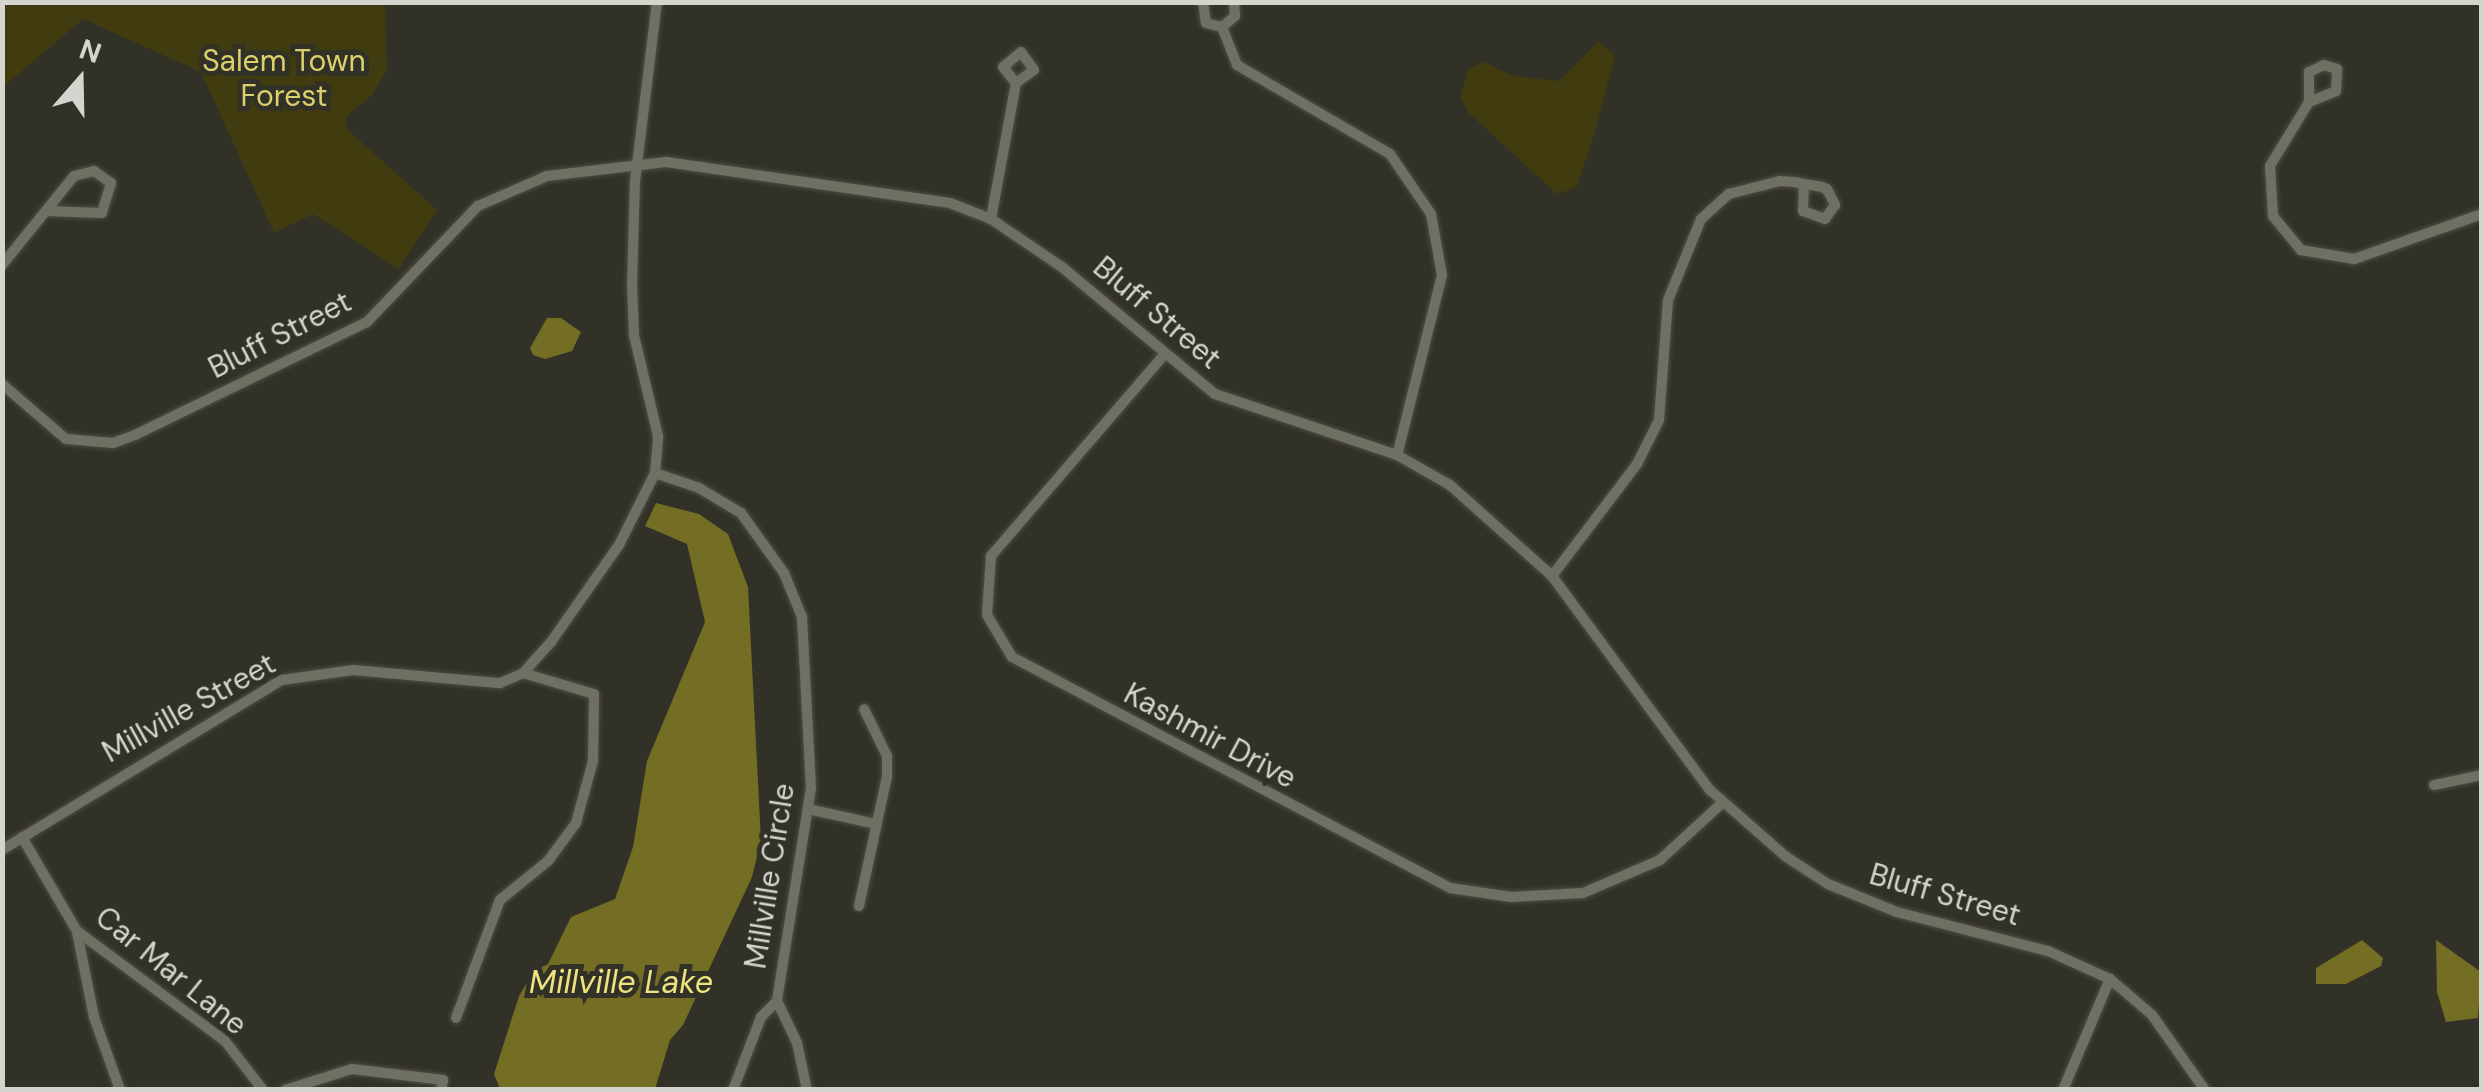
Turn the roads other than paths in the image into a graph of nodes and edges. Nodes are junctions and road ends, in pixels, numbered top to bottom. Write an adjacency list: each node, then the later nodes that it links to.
1 (657, 2): 7 (street)
2 (1203, 2): 4 (street)
3 (1234, 2): 4 (street)
4 (1222, 27): 15 (street)
5 (1016, 83): 11 (street)
6 (2310, 102): 10 (street)
7 (639, 164): 11 (street, Bluff Street); 14 (street, Bluff Street); 16 (street)
8 (1804, 184): 17 (street)
9 (47, 211): 9 (street); 12 (street)
10 (2482, 214)
11 (991, 220): 13 (street, Bluff Street)
12 (2, 265)
13 (1163, 356): 15 (street, Bluff Street); 22 (street, Kashmir Drive)
14 (2, 384)
15 (1397, 455): 17 (street, Bluff Street)
16 (655, 474): 18 (street); 23 (street, Millville Circle)
17 (1552, 576): 22 (street, Bluff Street)
18 (523, 674): 25 (street, Millville Street); 31 (street)
19 (864, 709): 24 (street)
20 (2482, 775): 21 (street)
21 (2434, 785)
22 (1722, 803): 29 (street, Bluff Street)
23 (808, 809): 24 (street); 30 (street, Millville Circle)
24 (876, 824): 27 (street)
25 (22, 837): 26 (street, Millville Street); 28 (street, Car Mar Lane)
26 (2, 850)
27 (858, 906)
28 (77, 931): 32 (street); 33 (street, Car Mar Lane)
29 (2110, 979): 38 (street); 39 (street, Bluff Street)
30 (777, 1001): 36 (street, Millville Circle); 37 (street, Millville Circle)
31 (456, 1018)
32 (120, 1090)
33 (264, 1090)
34 (285, 1090): 35 (street)
35 (441, 1090)
36 (733, 1090)
37 (807, 1090)
38 (2063, 1090)
39 (2205, 1090)

